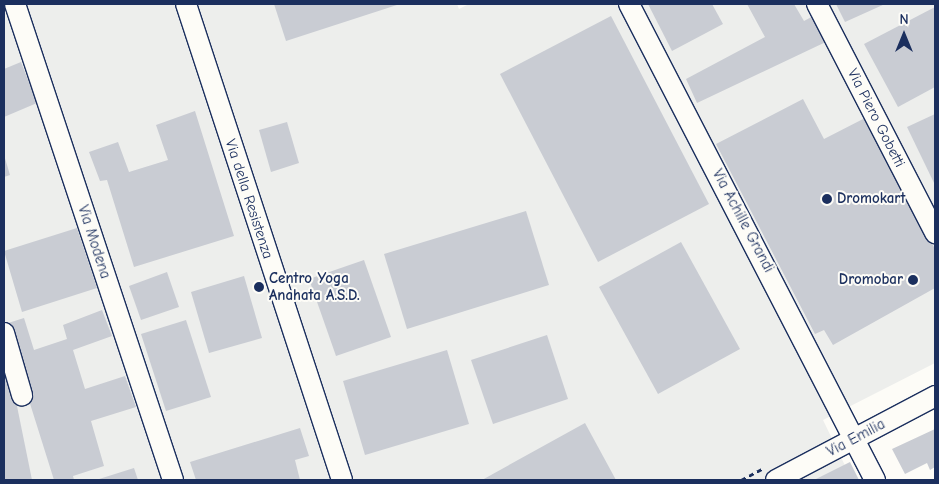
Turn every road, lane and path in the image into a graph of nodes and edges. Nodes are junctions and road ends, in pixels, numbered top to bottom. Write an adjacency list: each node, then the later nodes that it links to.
1 (15, 4): 10 (street, Via Modena)
2 (186, 4): 11 (street, Via della Resistenza)
3 (630, 4): 9 (street, Via Achille Grandi)
4 (817, 4): 5 (street, Via Piero Gobetti)
5 (935, 233)
6 (4, 333): 7 (street)
7 (22, 395)
8 (935, 396): 9 (street, Via Emilia)
9 (854, 440): 12 (street, Via Emilia); 13 (street, Via Achille Grandi)
10 (173, 480)
11 (342, 480)
12 (776, 480)
13 (875, 480)

